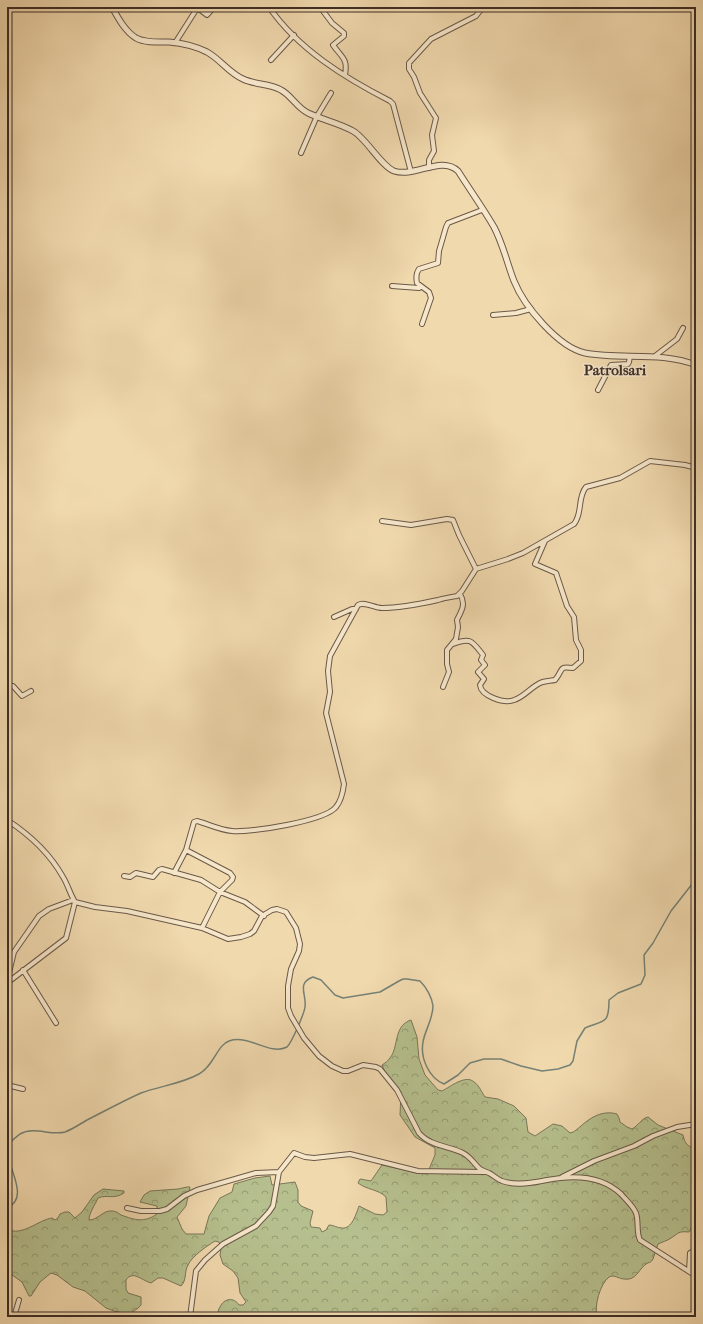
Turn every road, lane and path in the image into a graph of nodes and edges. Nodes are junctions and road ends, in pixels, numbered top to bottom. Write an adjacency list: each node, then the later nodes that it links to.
1 (112, 7): 7 (street)
2 (214, 7): 7 (street)
3 (268, 7): 6 (street)
4 (320, 7): 9 (street)
5 (483, 7): 13 (street)
6 (294, 35): 8 (street); 9 (street)
7 (175, 43): 11 (street)
8 (271, 60)
9 (345, 75): 14 (street)
10 (331, 93): 11 (street)
11 (317, 116): 12 (street); 14 (street)
12 (301, 153)
13 (428, 168): 14 (street); 15 (street)
14 (411, 172)
15 (482, 210): 17 (street); 18 (street)
16 (392, 286): 17 (street)
17 (421, 287): 20 (street)
18 (531, 309): 19 (street); 22 (street)
19 (493, 315)
20 (422, 324)
21 (683, 328): 23 (street)
22 (630, 356): 23 (street); 25 (street)
23 (655, 356): 24 (street)
24 (696, 365)
25 (598, 390)
26 (696, 468): 28 (street)
27 (382, 520): 29 (street)
28 (545, 541): 29 (street); 33 (street)
29 (476, 569): 30 (street)
30 (460, 594): 31 (street); 33 (street)
31 (356, 610): 32 (street); 38 (street)
32 (334, 617)
33 (453, 644): 35 (street)
34 (7, 686): 36 (street)
35 (443, 688)
36 (31, 691)
37 (7, 820): 42 (street)
38 (186, 850): 39 (street); 41 (street)
39 (174, 873): 40 (street); 41 (street)
40 (124, 876)
41 (220, 892): 43 (street); 44 (street)
42 (74, 901): 44 (street); 45 (street); 46 (street)
43 (264, 916): 44 (street); 52 (street)
44 (202, 928)
45 (23, 970): 46 (street); 47 (street)
46 (7, 982)
47 (56, 1023)
48 (7, 1085): 49 (street)
49 (23, 1089)
50 (696, 1124): 53 (street)
51 (279, 1172): 52 (street); 54 (street); 60 (street)
52 (486, 1172): 53 (street)
53 (559, 1179): 56 (street)
54 (126, 1208)
55 (696, 1250): 56 (street)
56 (689, 1271): 57 (street)
57 (696, 1276)
58 (19, 1300): 59 (street)
59 (14, 1317)
60 (190, 1317)

